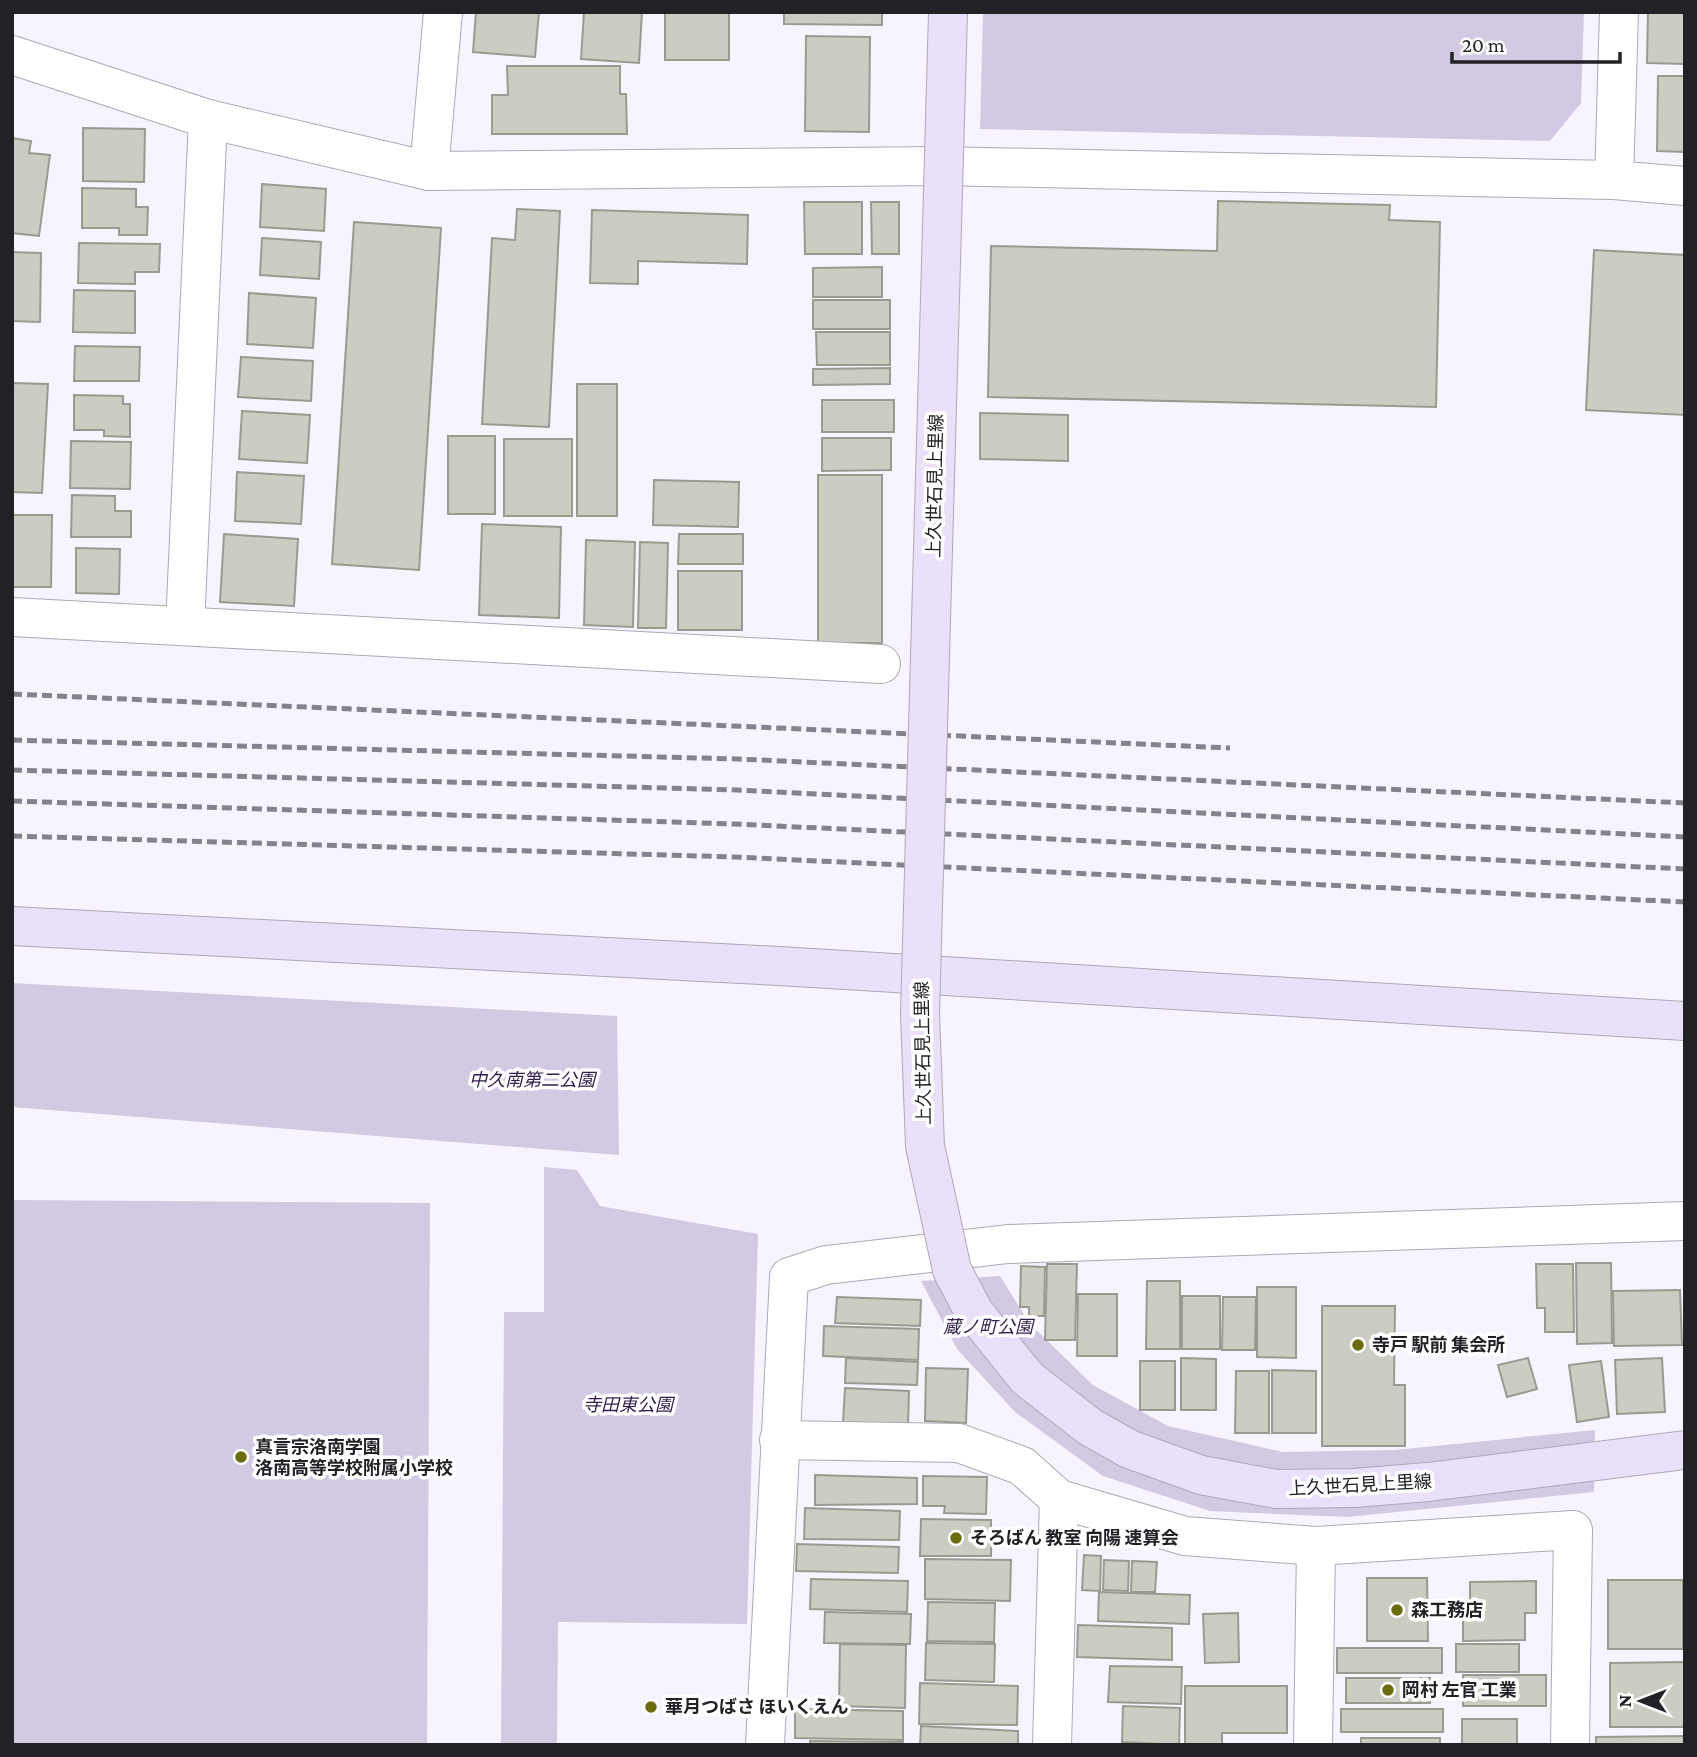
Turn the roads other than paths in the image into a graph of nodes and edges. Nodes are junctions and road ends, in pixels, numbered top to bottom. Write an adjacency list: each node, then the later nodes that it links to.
1 (443, 12): 6 (street)
2 (948, 12): 16 (main road, 上久世石見上里線, bridge)
3 (1619, 12): 7 (street)
4 (12, 55): 5 (street)
5 (208, 119): 6 (street); 10 (street)
6 (429, 171): 7 (street)
7 (1614, 180): 8 (street)
8 (1685, 186)
9 (12, 617): 10 (street)
10 (185, 626): 11 (street)
11 (881, 664)
12 (12, 926): 13 (main road)
13 (1685, 1021)
14 (1685, 1221): 15 (street)
15 (779, 1440): 17 (street); 19 (street)
16 (1685, 1450)
17 (1059, 1499): 18 (street); 20 (street)
18 (1316, 1546): 21 (street); 22 (street)
19 (765, 1745)
20 (1052, 1745)
21 (1313, 1745)
22 (1570, 1745)

